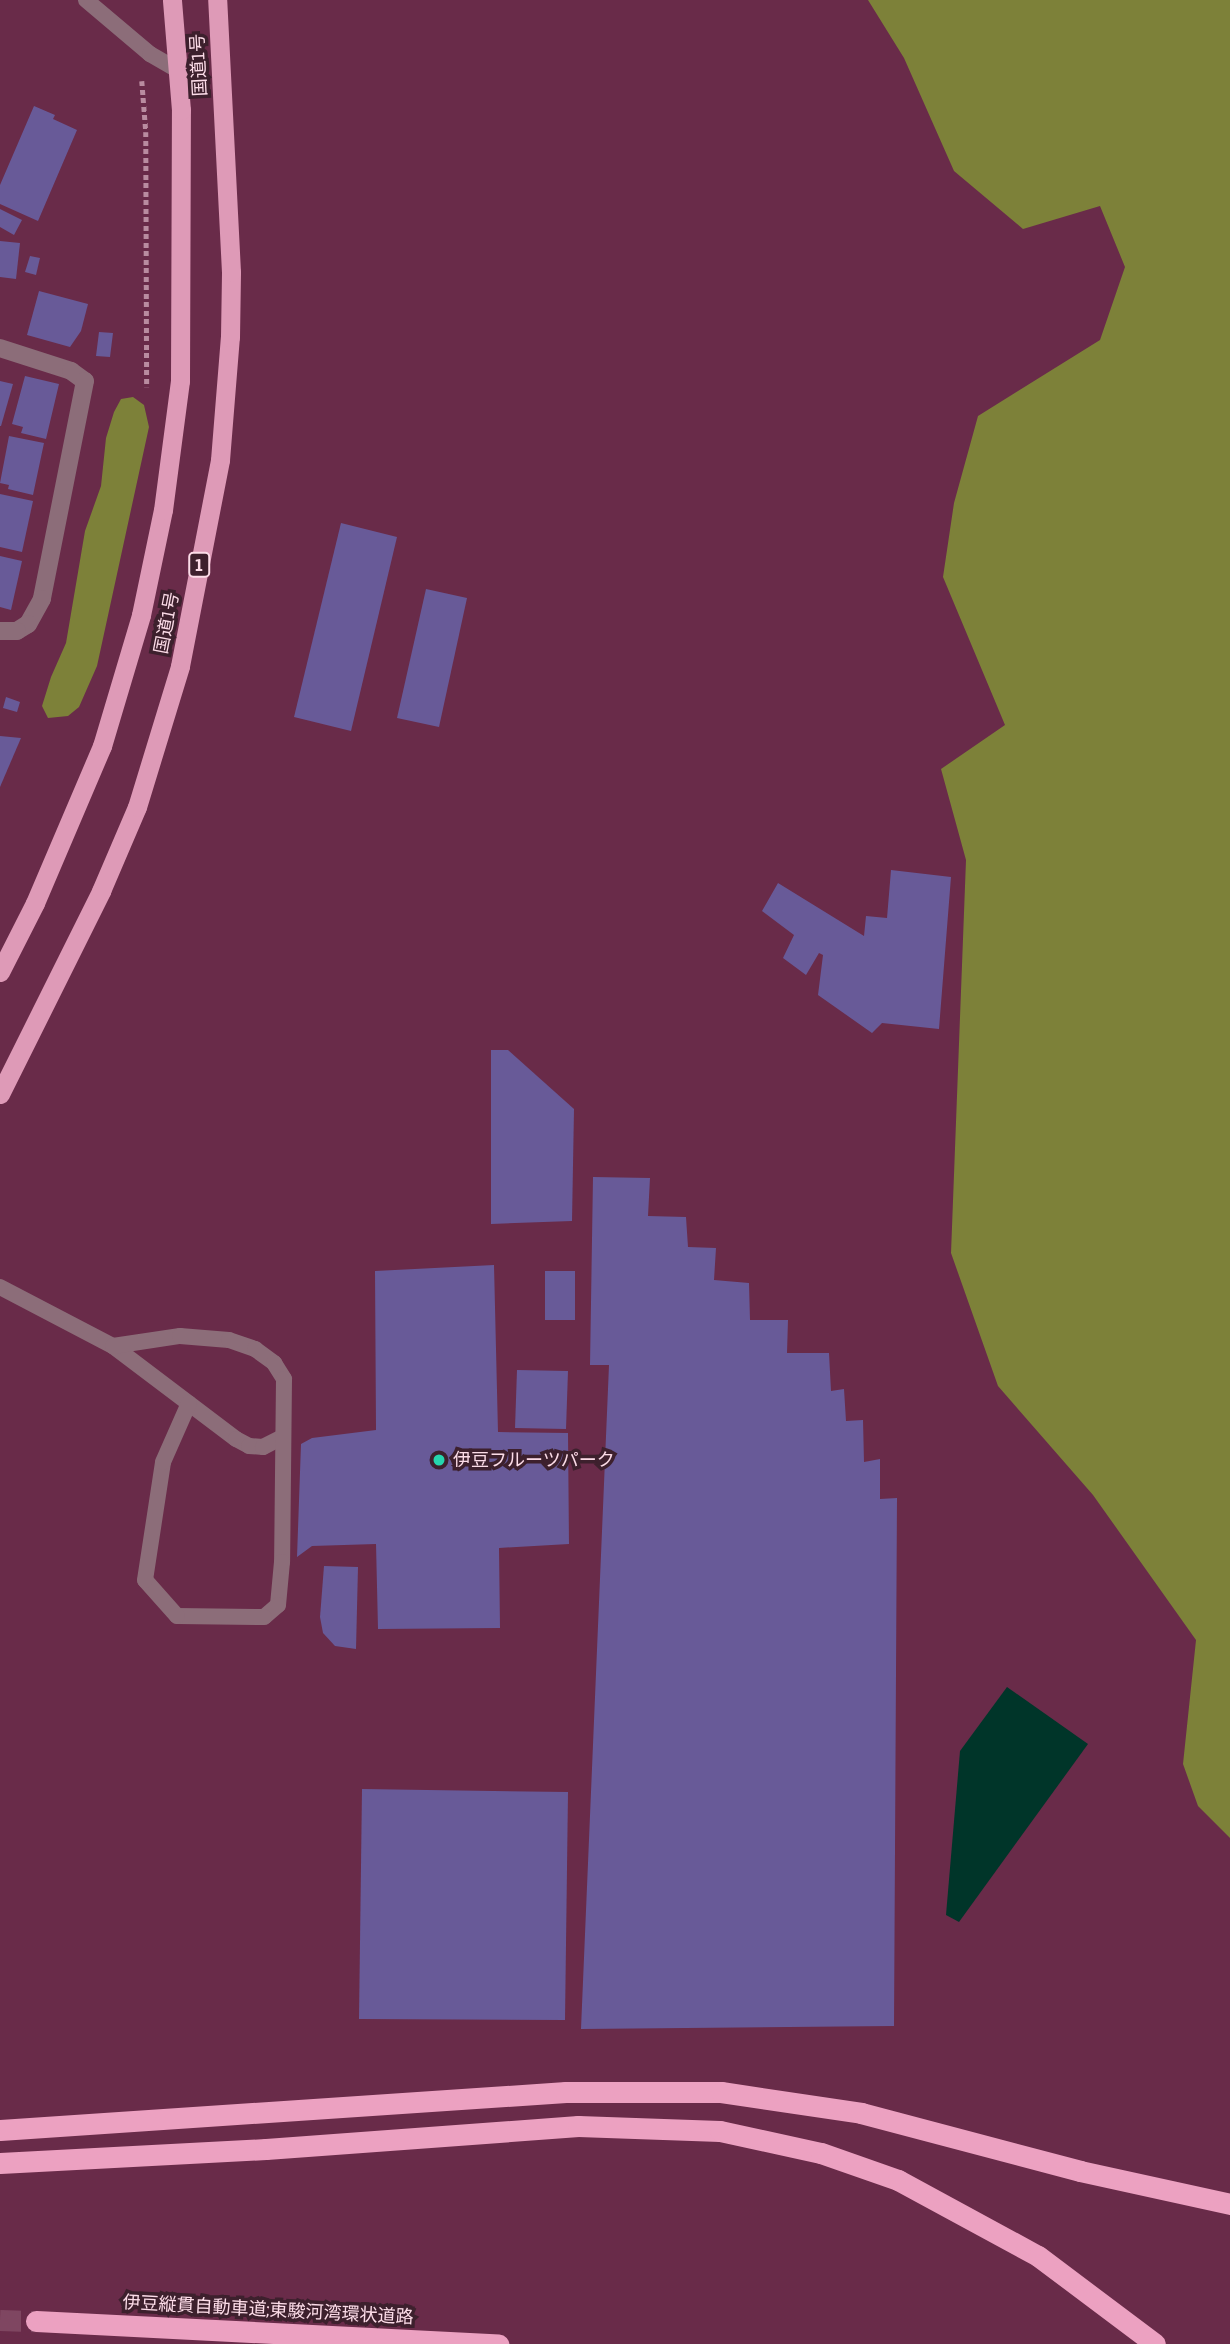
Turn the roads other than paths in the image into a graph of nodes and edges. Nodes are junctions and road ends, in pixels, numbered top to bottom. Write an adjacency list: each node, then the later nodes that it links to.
1 (86, 0): 4 (lane)
2 (172, 0): 4 (highway, 国道1号)
3 (217, 0): 8 (highway, 国道1号 / 1)
4 (178, 69): 7 (highway, 国道1号)
5 (0, 348): 6 (street)
6 (0, 631)
7 (0, 971)
8 (0, 1094)
9 (0, 1287): 10 (lane)
10 (113, 1346): 11 (lane); 12 (lane)
11 (189, 1403): 12 (lane); 12 (lane)
12 (281, 1438)
13 (0, 2130): 15 (highway)
14 (0, 2163): 18 (highway)
15 (1230, 2204)
16 (36, 2321): 17 (highway, 伊豆縦貫自動車道;東駿河湾環状道路)
17 (498, 2344)
18 (1155, 2344)

